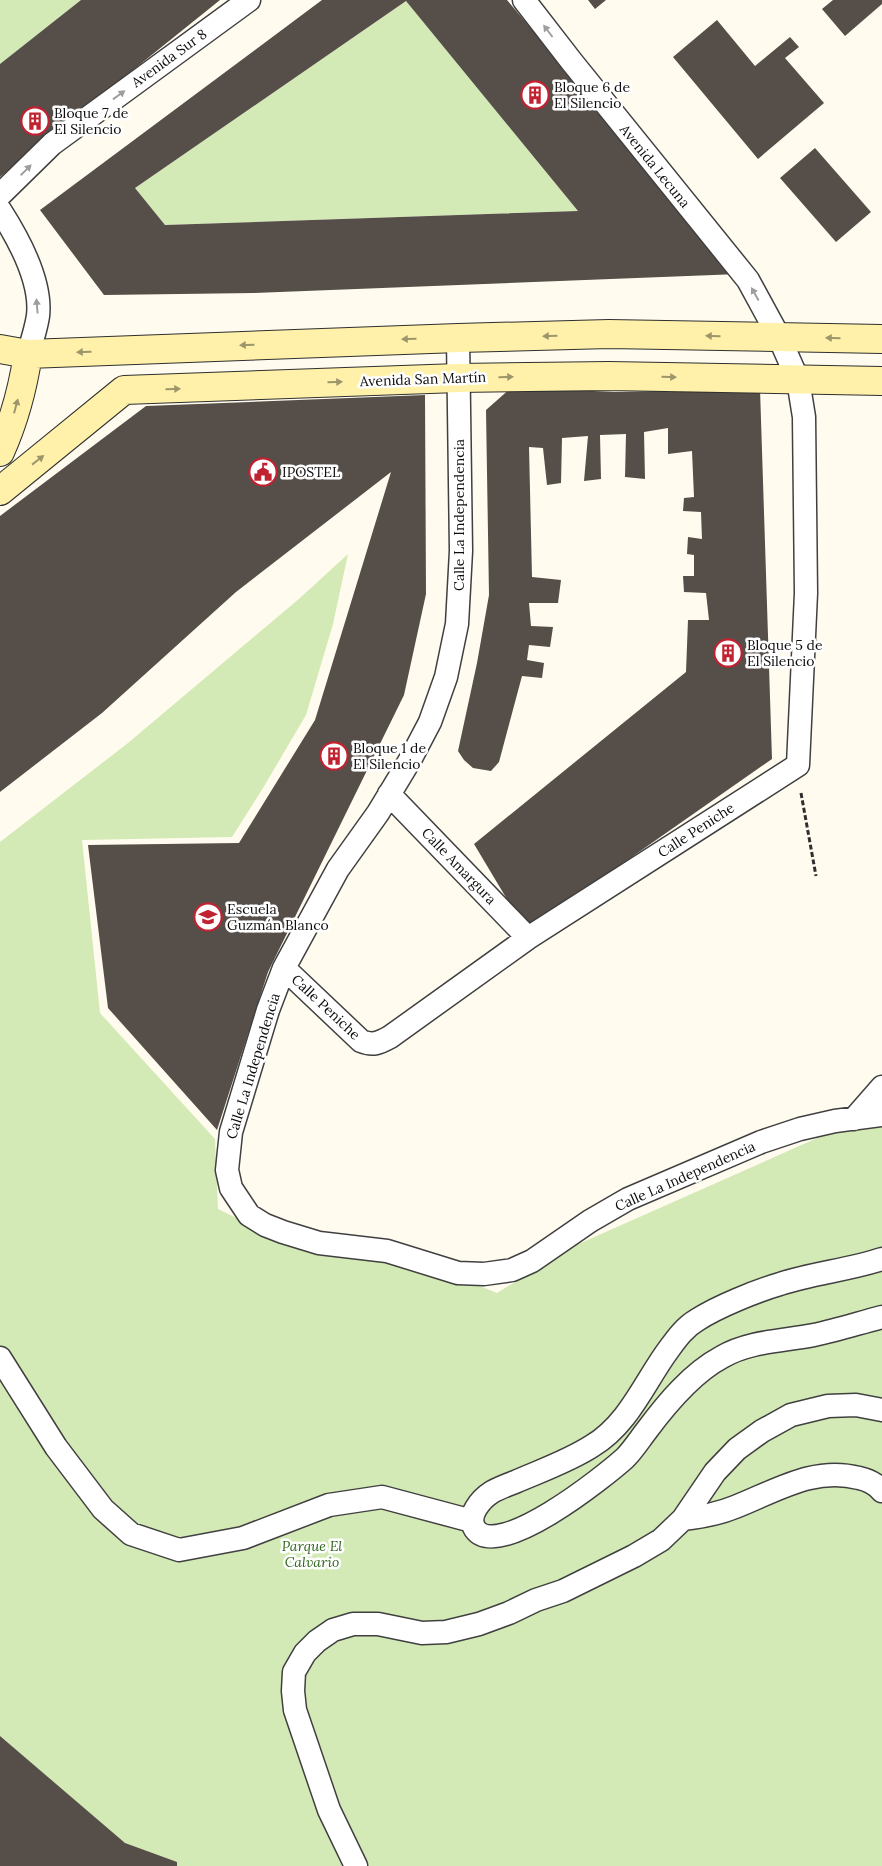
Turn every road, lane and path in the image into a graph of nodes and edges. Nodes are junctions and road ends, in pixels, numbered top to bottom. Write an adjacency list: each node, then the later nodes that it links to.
1 (249, 0): 3 (street, Avenida Sur 8, one-way to 1)
2 (524, 0): 5 (street, Avenida Lecuna, one-way to 2)
3 (0, 195)
4 (0, 210): 9 (street, one-way to 4)
5 (779, 337): 6 (main road, one-way to 6); 7 (main road, one-way to 5); 11 (street, Avenida Lecuna)
6 (458, 338): 9 (main road, one-way to 9); 10 (street, Calle La Independencia)
7 (882, 339)
8 (0, 349): 9 (main road)
9 (28, 354): 13 (main road, one-way to 9)
10 (458, 378): 11 (main road, Avenida San Martín, one-way to 11); 14 (main road, Avenida San Martín, one-way to 10); 16 (street, Calle La Independencia)
11 (798, 380): 12 (main road, Avenida San Martín); 15 (street)
12 (882, 380)
13 (0, 452)
14 (0, 491)
15 (798, 765): 17 (path); 18 (street, Calle Peniche)
16 (389, 794): 18 (street, Calle Amargura); 19 (street, Calle La Independencia)
17 (816, 876)
18 (528, 938): 19 (street, Calle Peniche)
19 (284, 968): 22 (street, Calle La Independencia)
20 (882, 1087): 22 (street)
21 (882, 1115): 22 (street, Calle La Independencia)
22 (854, 1119)
23 (882, 1259): 29 (street)
24 (882, 1318): 29 (street)
25 (0, 1358): 29 (street)
26 (882, 1410): 28 (street)
27 (882, 1491): 28 (street)
28 (683, 1520): 30 (street)
29 (472, 1521)
30 (356, 1866)

